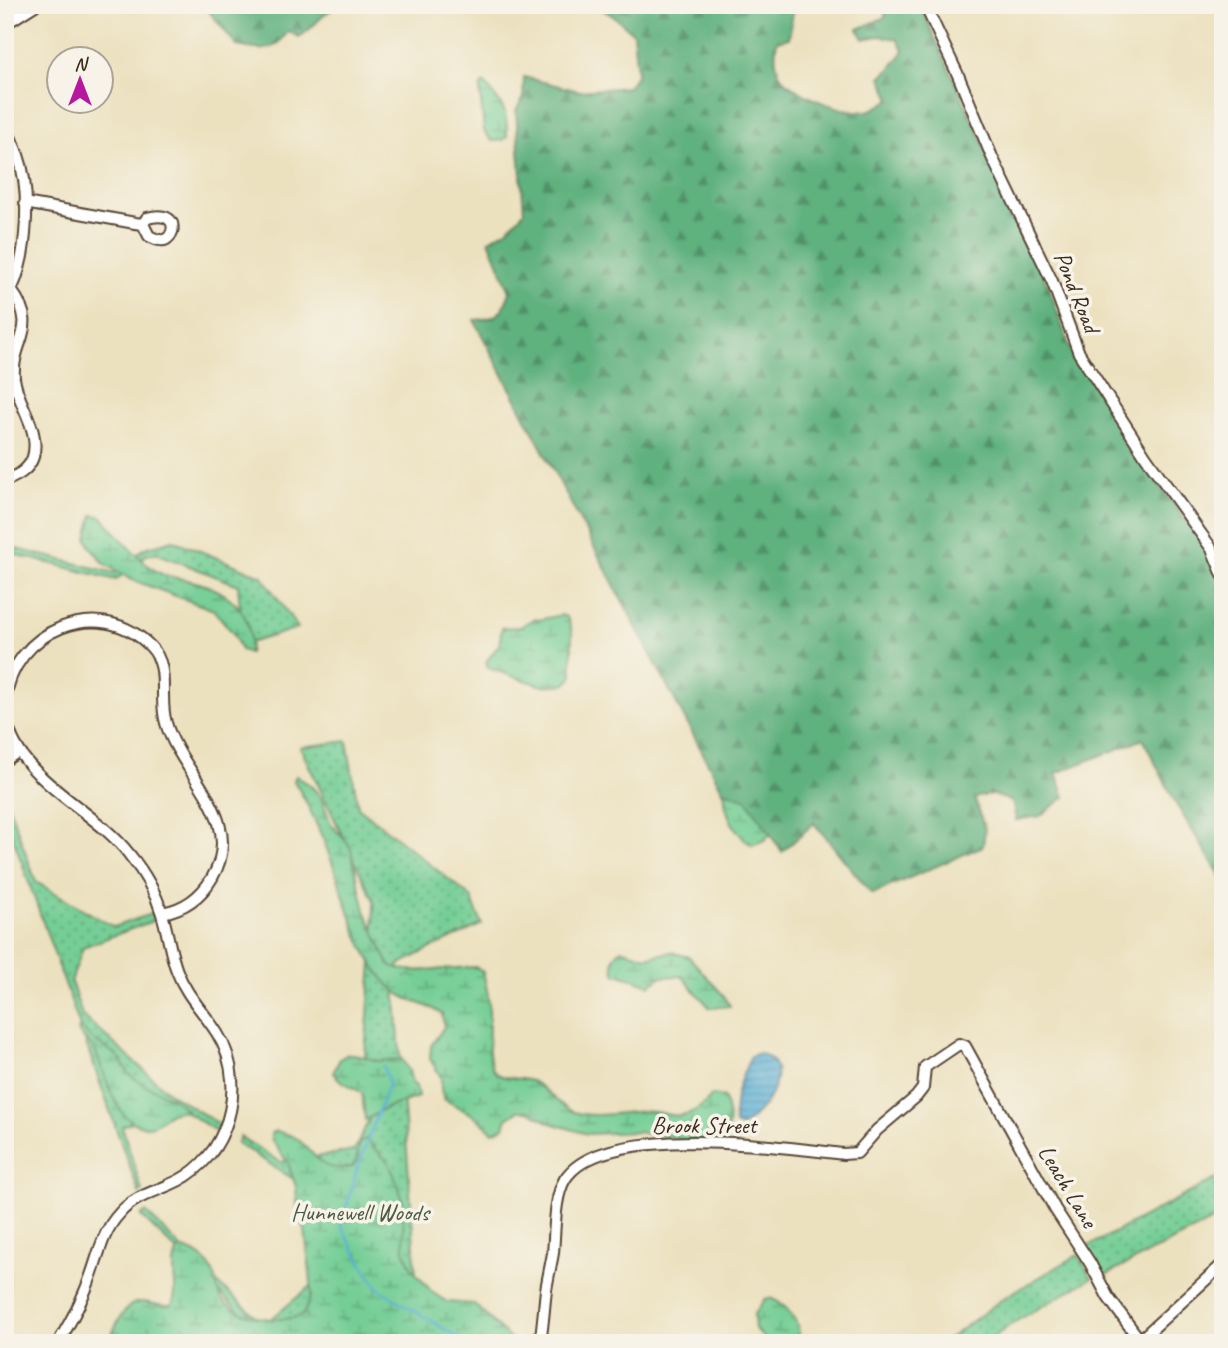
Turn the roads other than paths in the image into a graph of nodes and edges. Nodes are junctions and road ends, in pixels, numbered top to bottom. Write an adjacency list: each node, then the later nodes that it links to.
1 (34, 5): 3 (street)
2 (925, 5): 10 (street, Pond Road)
3 (5, 24)
4 (5, 125): 5 (street)
5 (9, 146): 6 (street)
6 (25, 203): 7 (street); 8 (street)
7 (143, 223): 7 (street)
8 (8, 289): 9 (street)
9 (5, 481)
10 (1223, 575)
11 (5, 702): 15 (street)
12 (5, 709): 13 (street)
13 (18, 752): 14 (street); 15 (street)
14 (5, 760)
15 (162, 913): 19 (street)
16 (965, 1046): 18 (street, Leach Lane); 20 (street, Brook Street)
17 (1223, 1264): 18 (street)
18 (1141, 1341)
19 (58, 1343)
20 (540, 1343)

